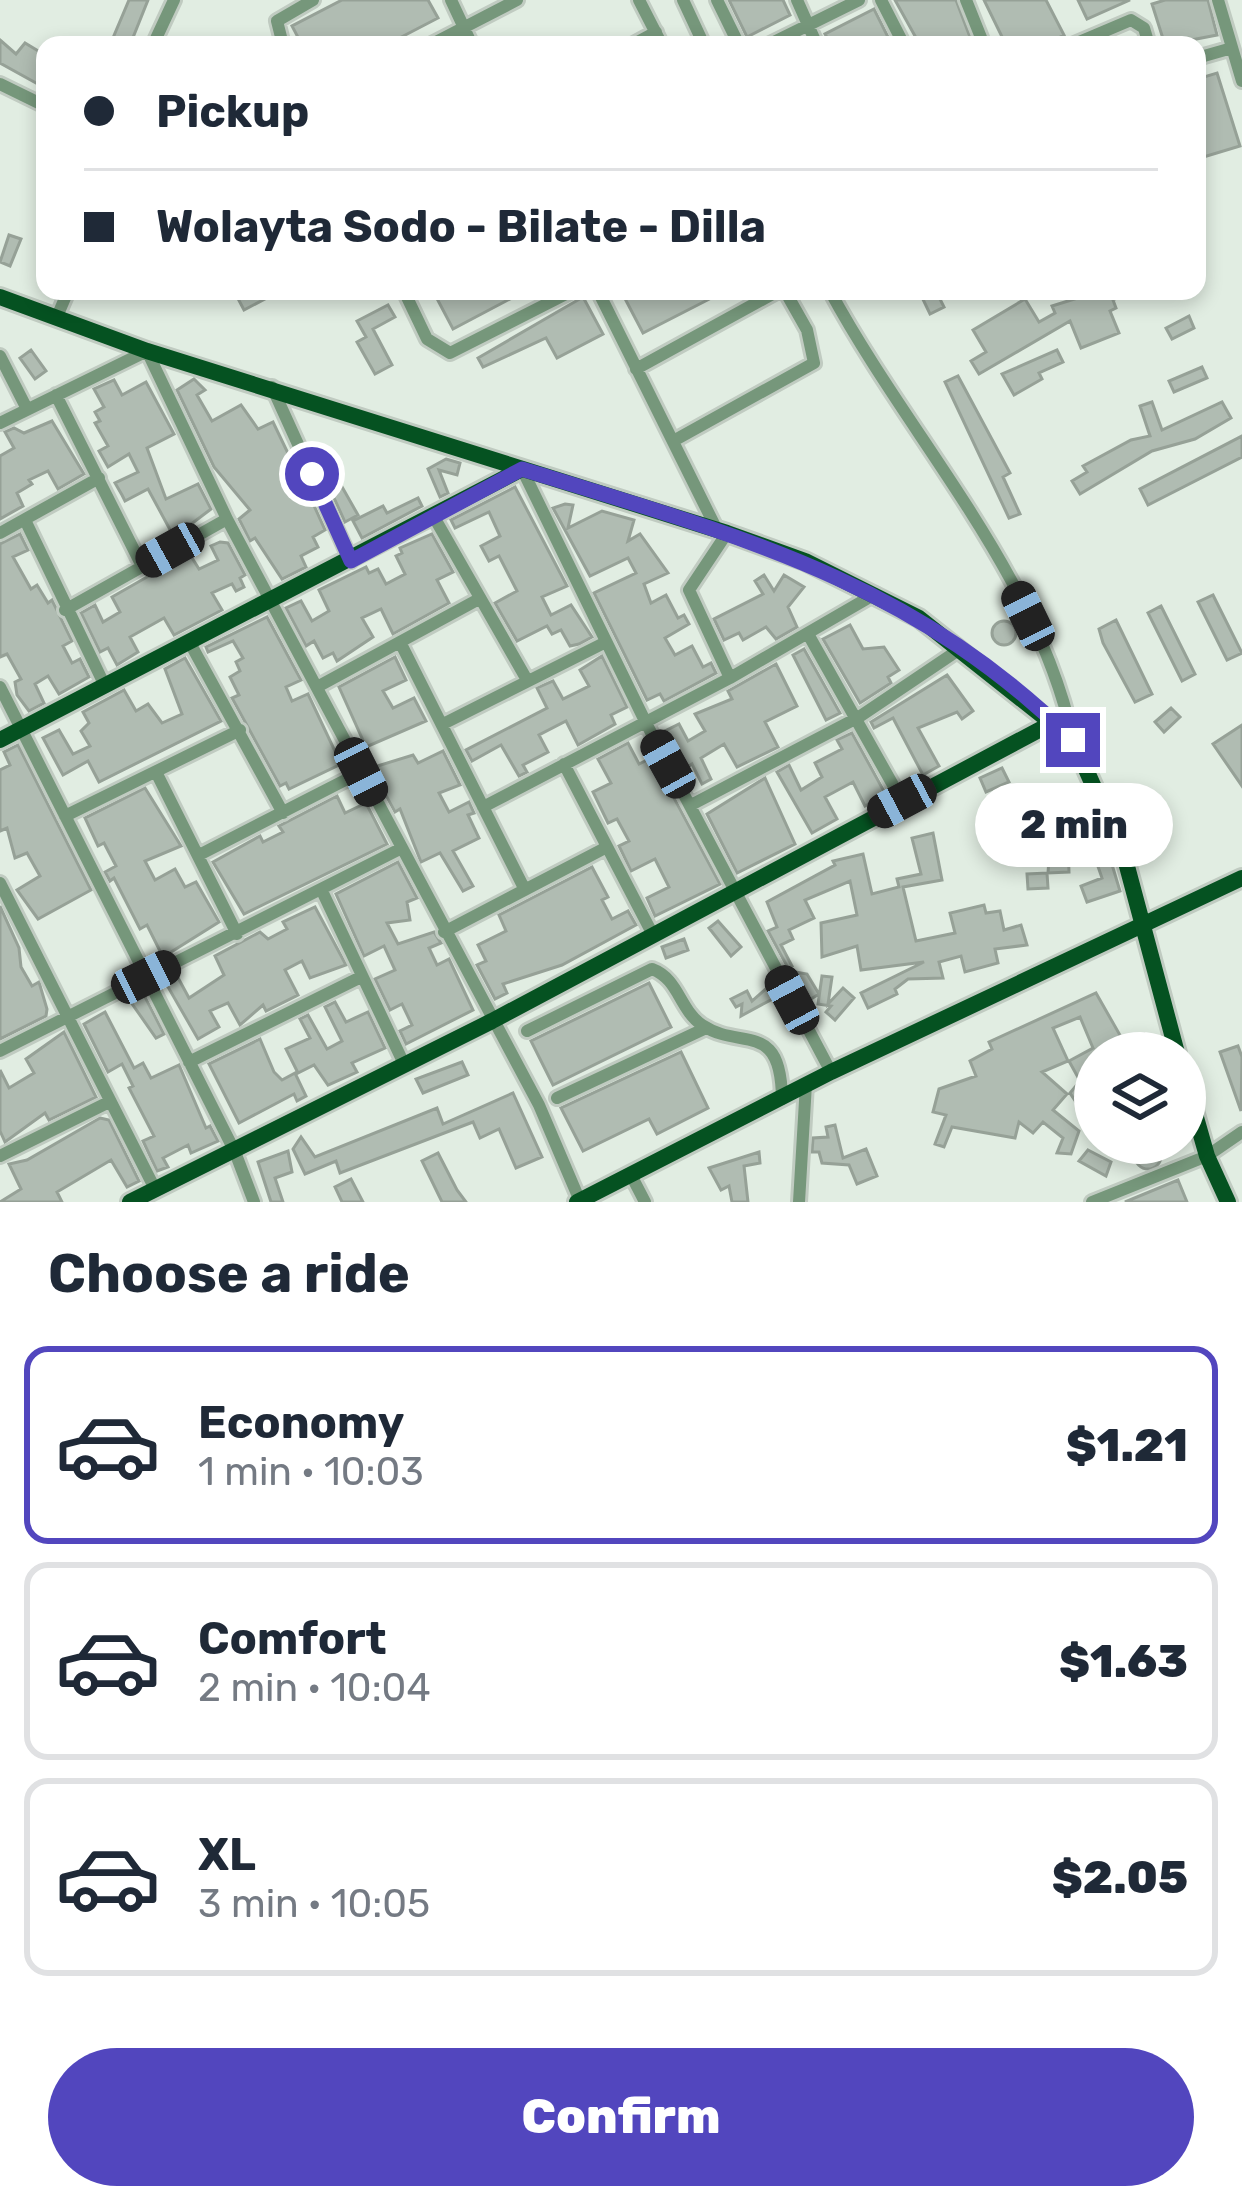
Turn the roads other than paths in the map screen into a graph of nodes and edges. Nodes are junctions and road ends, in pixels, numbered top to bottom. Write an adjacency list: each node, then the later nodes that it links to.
1 (174, 0): 15 (street)
2 (313, 0): 16 (street)
3 (451, 0): 14 (street)
4 (517, 0): 14 (street)
5 (639, 0): 19 (street)
6 (683, 0): 20 (street)
7 (717, 0): 21 (street)
8 (796, 0): 13 (street)
9 (859, 0): 13 (street)
10 (881, 0): 24 (street)
11 (966, 0): 25 (street)
12 (1218, 0): 28 (street)
13 (808, 26): 22 (street); 23 (street)
14 (464, 28): 17 (street); 18 (street)
15 (157, 36)
16 (281, 36)
17 (448, 36)
18 (468, 36)
19 (657, 36)
20 (700, 36)
21 (735, 36)
22 (786, 36)
23 (813, 36)
24 (899, 36)
25 (980, 36)
26 (1093, 36): 27 (street)
27 (1146, 36)
28 (1232, 48): 29 (street); 30 (street)
29 (1206, 55)
30 (1242, 81)
31 (0, 84): 32 (street)
32 (36, 102)
33 (0, 297): 41 (main road)
34 (64, 300): 41 (street)
35 (408, 300): 36 (street)
36 (554, 300)
37 (602, 300): 44 (street)
38 (765, 300): 44 (street)
39 (788, 300): 49 (street)
40 (836, 300): 80 (street)
41 (56, 319): 42 (main road)
42 (147, 351): 45 (main road); 46 (street); 53 (street)
43 (0, 356): 47 (street)
44 (636, 369): 49 (street)
45 (272, 387): 50 (main road); 57 (street)
46 (56, 395): 47 (street); 51 (street)
47 (27, 410): 48 (street)
48 (0, 423)
49 (675, 440): 55 (street)
50 (522, 469): 52 (main road); 55 (main road); 64 (street)
51 (98, 478): 54 (street); 58 (street)
52 (434, 517): 57 (main road); 60 (street)
53 (226, 519): 58 (street); 61 (street)
54 (25, 520): 56 (street); 62 (street)
55 (722, 531): 59 (main road); 68 (street)
56 (0, 533)
57 (351, 561): 61 (main road)
58 (142, 566): 62 (street)
59 (877, 593): 63 (street); 67 (main road)
60 (479, 598): 66 (street); 69 (street)
61 (272, 601): 65 (main road); 72 (street)
62 (65, 610): 70 (street)
63 (808, 634): 68 (street); 73 (street)
64 (606, 642): 69 (street); 75 (street)
65 (190, 643): 70 (main road); 78 (street)
66 (400, 643): 72 (street); 76 (street)
67 (960, 649): 73 (street); 74 (main road)
68 (730, 678): 75 (street)
69 (526, 680): 76 (street)
70 (105, 686): 77 (main road)
71 (0, 687): 77 (street)
72 (317, 687): 83 (street)
73 (859, 717): 84 (street); 85 (street)
74 (1054, 722): 80 (main road); 84 (main road)
75 (646, 723): 81 (street); 85 (street)
76 (442, 724): 86 (street)
77 (22, 728): 79 (main road); 88 (street)
78 (240, 730): 82 (street); 87 (street)
79 (0, 740)
80 (1073, 740): 97 (main road)
81 (564, 764): 86 (street); 90 (street)
82 (156, 772): 88 (street); 91 (street)
83 (361, 772): 87 (street); 89 (street)
84 (902, 801): 96 (main road)
85 (691, 805): 96 (street)
86 (483, 808): 95 (street)
87 (283, 814): 91 (street)
88 (65, 816): 102 (street)
89 (400, 848): 94 (street); 98 (street)
90 (608, 848): 95 (street); 99 (street)
91 (199, 855): 100 (street)
92 (1242, 878): 97 (main road)
93 (0, 884): 103 (street)
94 (322, 890): 100 (street); 101 (street)
95 (525, 890): 98 (street)
96 (735, 891): 99 (main road); 111 (street)
97 (1140, 924): 107 (main road); 111 (main road)
98 (444, 932): 104 (street)
99 (652, 933): 104 (main road)
100 (237, 934): 102 (street)
101 (361, 976): 109 (street); 110 (street)
102 (146, 977): 103 (street); 109 (street)
103 (66, 1018): 108 (street); 115 (street)
104 (492, 1022): 110 (main road); 125 (street)
105 (706, 1028): 106 (street); 113 (street); 114 (street)
106 (527, 1031)
107 (1172, 1032)
108 (0, 1051)
109 (189, 1062): 117 (street)
110 (405, 1066): 117 (main road)
111 (831, 1072): 112 (main road)
112 (806, 1084): 114 (main road); 127 (street)
113 (557, 1098)
114 (782, 1099): 121 (main road)
115 (109, 1102): 119 (street); 122 (street)
116 (1242, 1132): 120 (street)
117 (235, 1152): 122 (main road); 124 (street)
118 (1206, 1152): 120 (main road)
119 (0, 1156)
120 (1207, 1156): 128 (street); 129 (main road)
121 (632, 1175): 125 (main road); 126 (street)
122 (155, 1189): 123 (main road)
123 (130, 1202)
124 (254, 1202)
125 (579, 1202)
126 (645, 1202)
127 (799, 1202)
128 (1092, 1202)
129 (1228, 1202)

